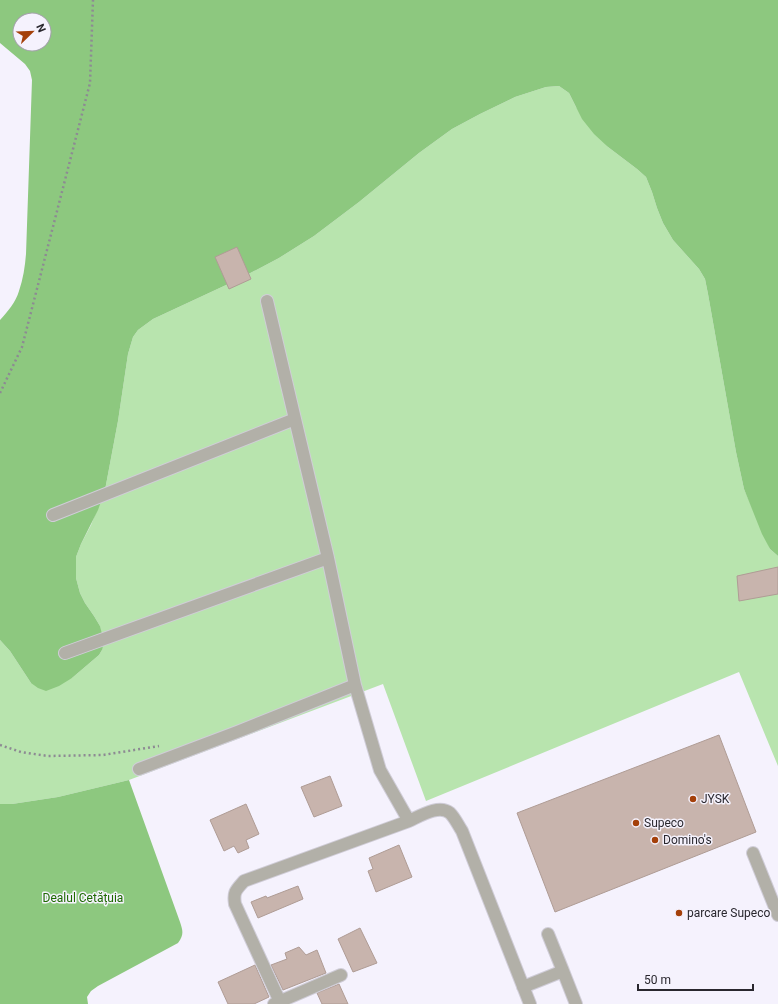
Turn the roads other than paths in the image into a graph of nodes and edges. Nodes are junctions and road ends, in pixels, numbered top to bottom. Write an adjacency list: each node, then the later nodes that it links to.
1 (267, 302): 2 (street)
2 (296, 419): 3 (street); 4 (street)
3 (53, 515)
4 (328, 558): 5 (street); 6 (street)
5 (65, 653)
6 (355, 685): 7 (street); 8 (street)
7 (139, 769)
8 (409, 821): 14 (street); 15 (street)
9 (753, 853): 10 (street)
10 (778, 915)
11 (548, 934): 12 (street)
12 (563, 971): 14 (street); 17 (street)
13 (341, 975): 15 (street)
14 (523, 987): 16 (street)
15 (278, 1003)
16 (530, 1004)
17 (576, 1004)

